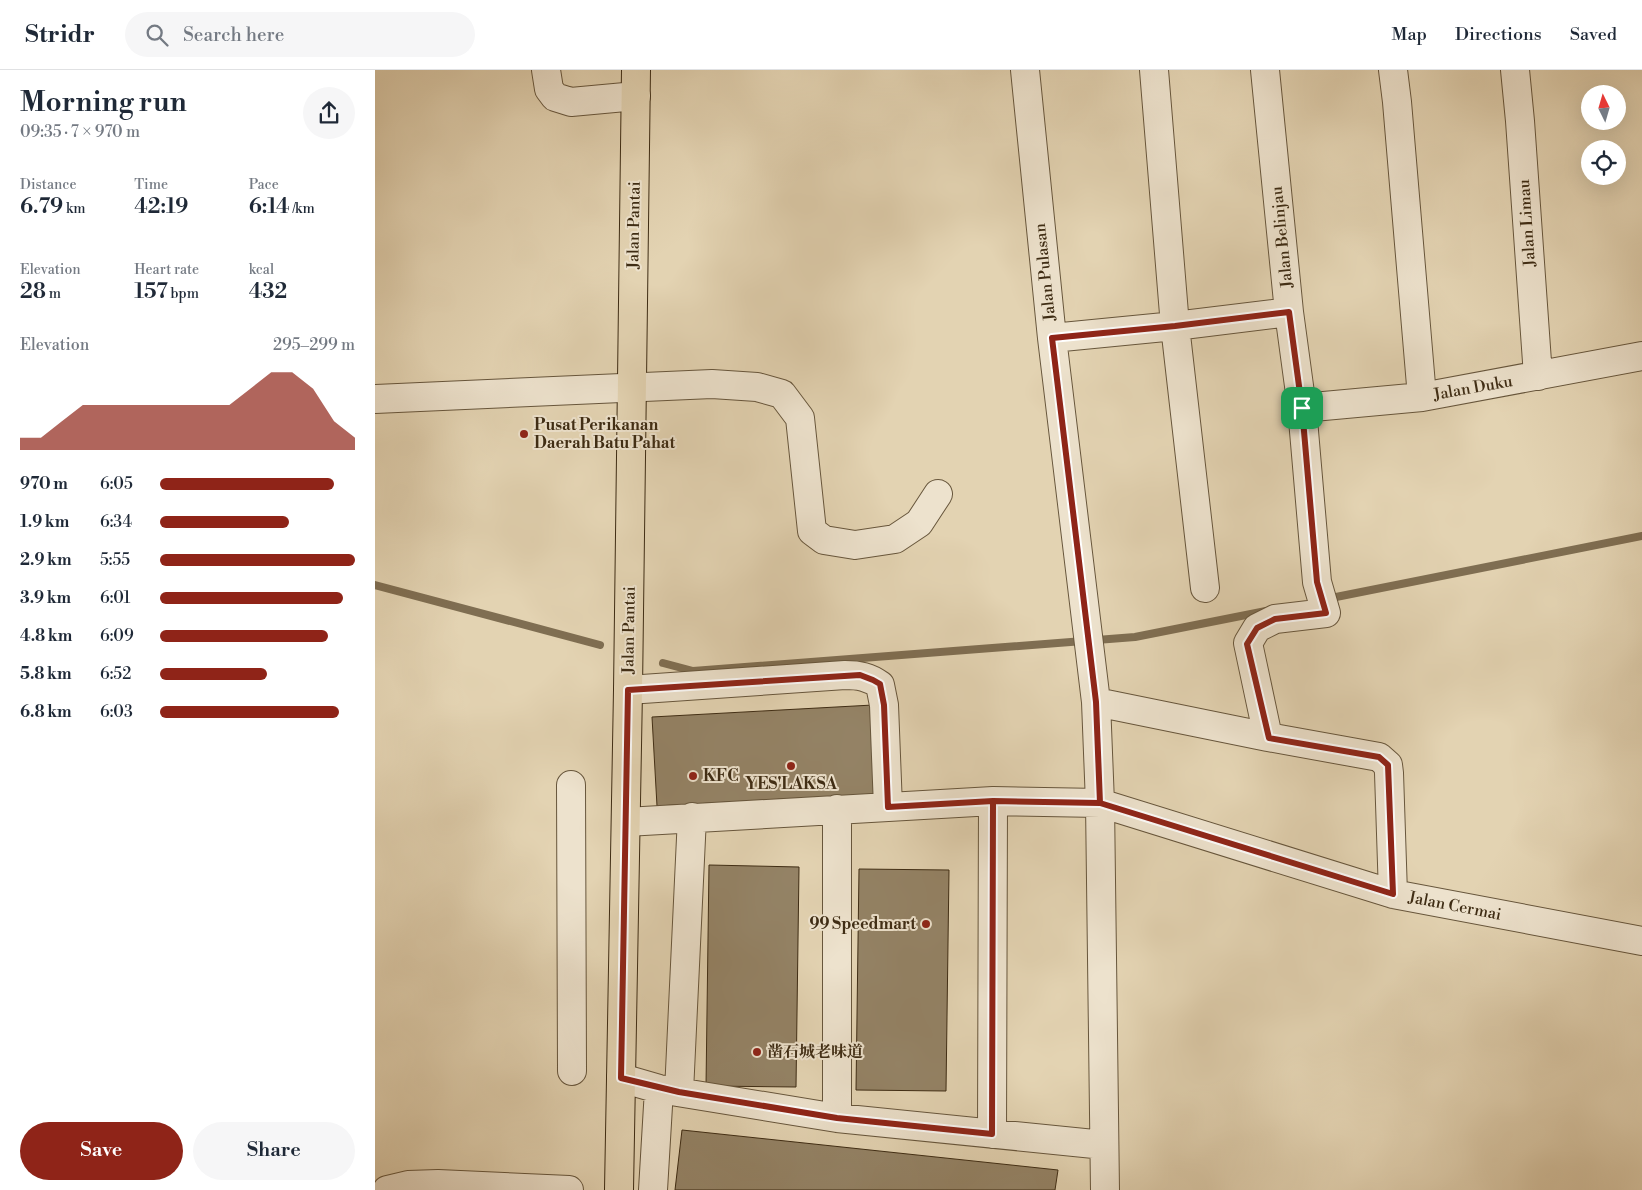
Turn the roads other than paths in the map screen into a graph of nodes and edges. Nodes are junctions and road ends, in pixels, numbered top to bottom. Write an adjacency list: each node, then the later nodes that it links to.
1 (546, 70): 7 (street)
2 (1025, 70): 10 (street, Jalan Pulasan)
3 (1153, 70): 9 (street)
4 (1265, 70): 8 (street, Jalan Belinjau)
5 (1393, 70): 14 (street)
6 (1515, 70): 12 (street, Jalan Limau)
7 (636, 83): 13 (main road, Jalan Pantai)
8 (1289, 312): 9 (street); 16 (street, Jalan Belinjau)
9 (1175, 326): 10 (street); 18 (street)
10 (1052, 338): 20 (street, Jalan Pulasan)
11 (1642, 356): 12 (street, Jalan Duku)
12 (1537, 376): 14 (street, Jalan Duku)
13 (612, 388): 15 (street); 17 (street); 19 (main road, Jalan Pantai)
14 (1422, 397): 16 (street, Jalan Duku)
15 (375, 399)
16 (1302, 408): 21 (street, Jalan Belinjau)
17 (938, 494)
18 (1205, 588)
19 (628, 690): 25 (street); 28 (main road, Jalan Pantai)
20 (1096, 702): 21 (street); 24 (street, Jalan Pulasan)
21 (1269, 738): 29 (street)
22 (571, 786): 31 (street)
23 (993, 801): 24 (street, Jalan Cermai); 25 (street, Jalan Cermai); 35 (street)
24 (1100, 803): 29 (street, Jalan Cermai); 36 (street, Jalan Pulasan)
25 (888, 807): 26 (street, Jalan Cermai)
26 (837, 809): 27 (street, Jalan Cermai); 34 (street)
27 (692, 817): 28 (street, Jalan Cermai); 33 (street)
28 (626, 822): 32 (main road, Jalan Pantai)
29 (1393, 894): 30 (street, Jalan Cermai)
30 (1642, 941)
31 (572, 1071)
32 (621, 1078): 33 (street); 39 (main road, Jalan Pantai)
33 (669, 1091): 34 (street); 40 (street)
34 (837, 1118): 35 (street)
35 (992, 1134): 36 (street)
36 (1104, 1145): 41 (street, Jalan Pulasan)
37 (387, 1190): 38 (street)
38 (569, 1190)
39 (619, 1190)
40 (653, 1190)
41 (1105, 1190)

